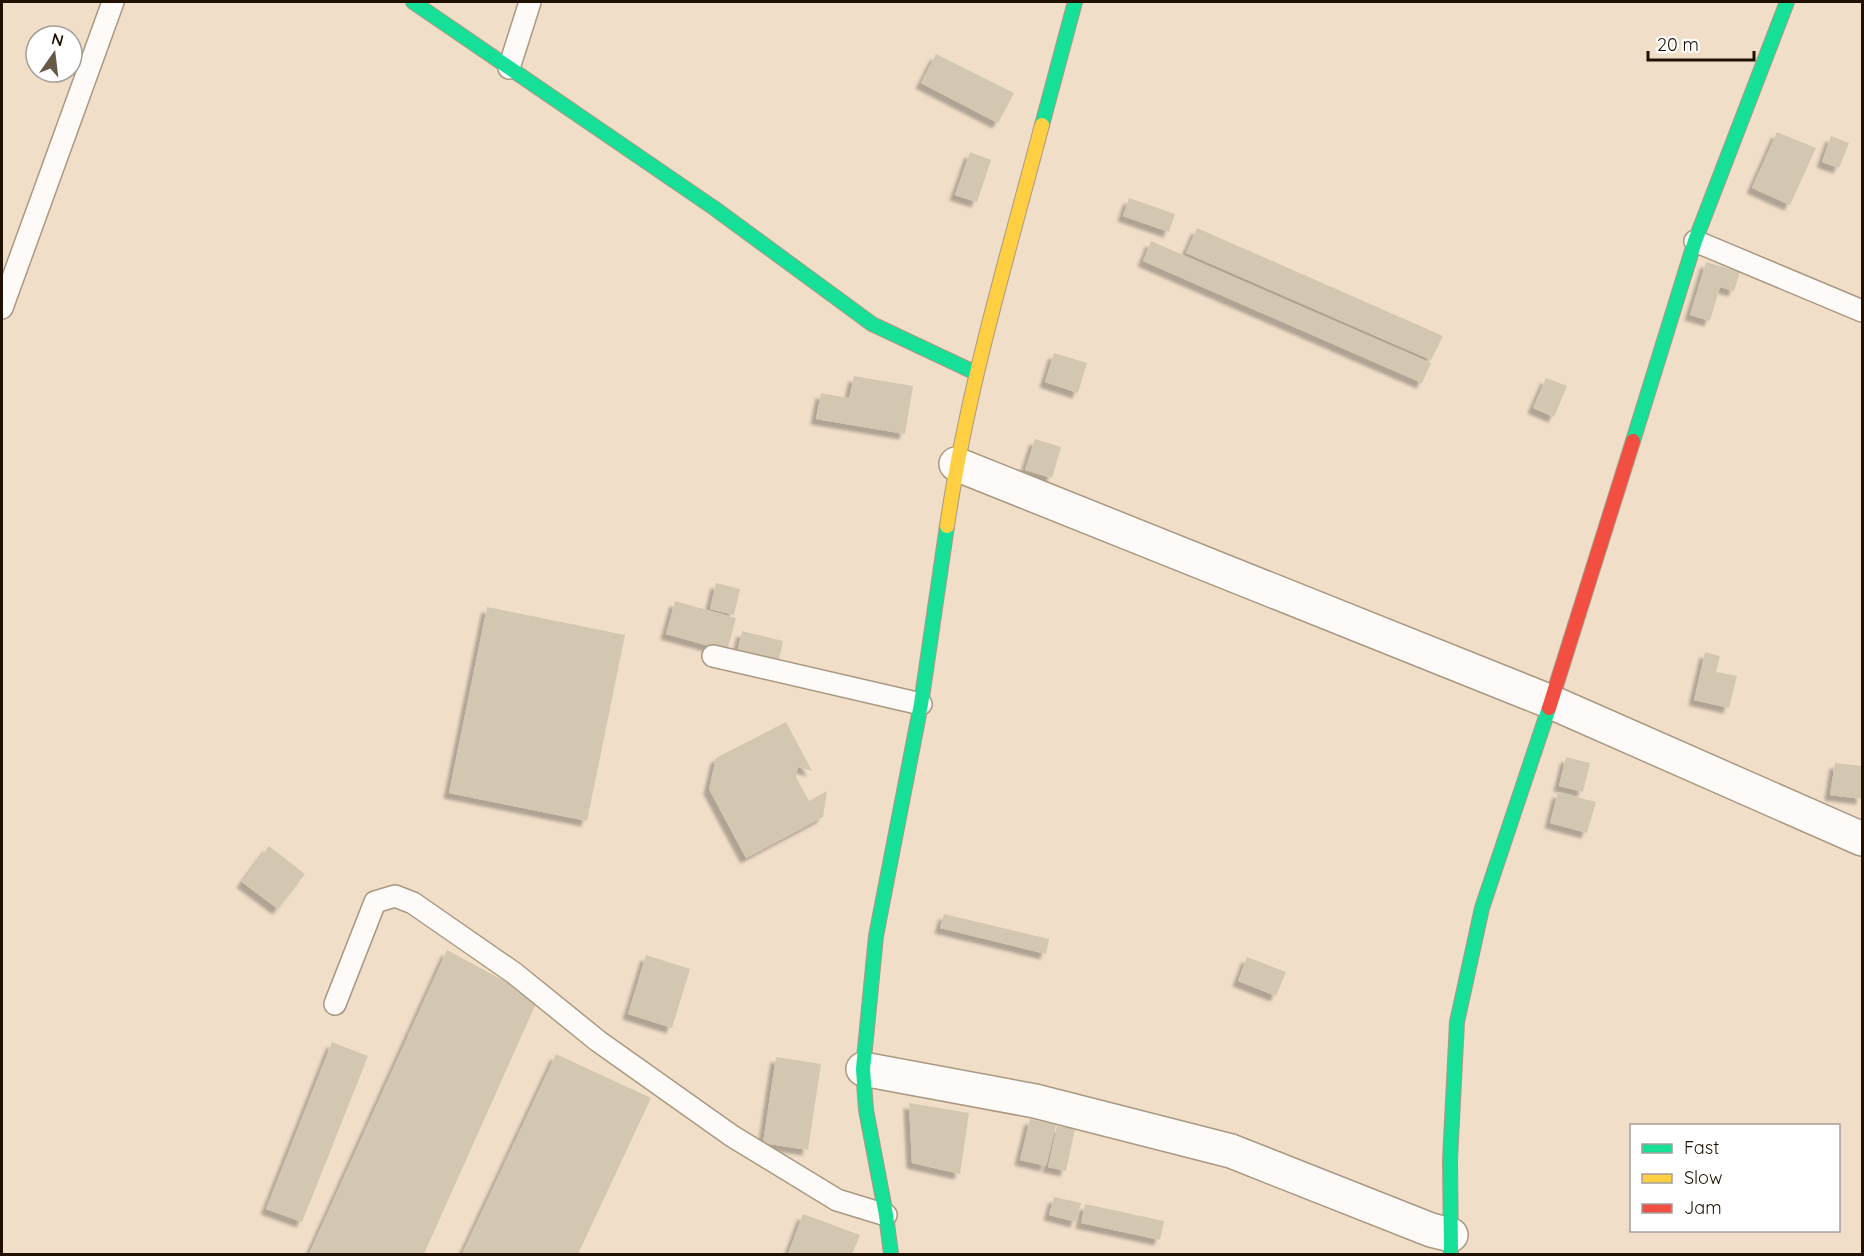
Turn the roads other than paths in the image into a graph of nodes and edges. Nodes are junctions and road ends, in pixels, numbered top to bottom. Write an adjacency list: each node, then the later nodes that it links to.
1 (113, 2): 8 (lane)
2 (413, 2): 6 (street)
3 (530, 2): 6 (lane)
4 (1075, 2): 10 (street)
5 (1787, 2): 7 (street)
6 (509, 68): 10 (street)
7 (1695, 241): 9 (lane); 13 (street)
8 (2, 308)
9 (1863, 311)
10 (976, 373): 11 (street)
11 (956, 464): 13 (street); 14 (street)
12 (713, 656): 14 (lane)
13 (1551, 702): 15 (street); 19 (street)
14 (921, 704): 17 (street)
15 (1863, 839)
16 (335, 1004): 18 (lane)
17 (862, 1069): 18 (street); 19 (street)
18 (886, 1215): 20 (street)
19 (1451, 1245)
20 (891, 1254)

